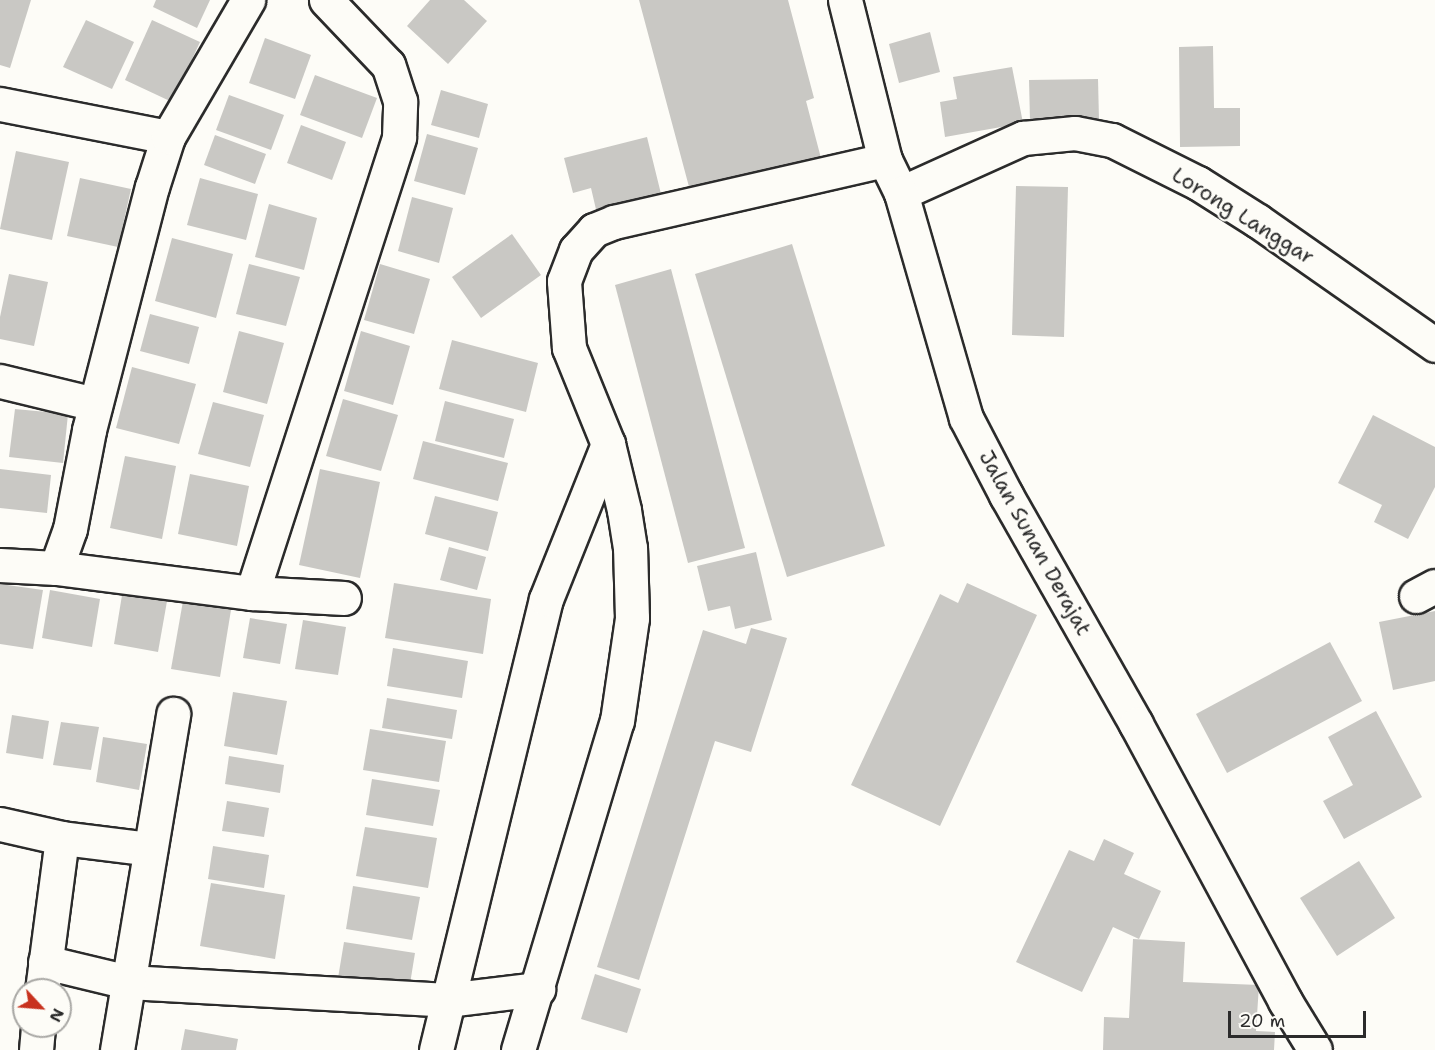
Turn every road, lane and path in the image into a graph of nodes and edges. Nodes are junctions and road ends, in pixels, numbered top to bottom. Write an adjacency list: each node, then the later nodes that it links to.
1 (249, 0): 5 (street)
2 (326, 0): 14 (street)
3 (845, 0): 6 (street, Jalan Sunan Derajat)
4 (0, 104): 5 (street)
5 (168, 137): 10 (street)
6 (885, 160): 7 (street, Jalan Sunan Derajat); 11 (street)
7 (901, 193): 8 (street, Lorong Langgar); 27 (street, Jalan Sunan Derajat)
8 (1435, 345)
9 (0, 381): 10 (street)
10 (95, 404): 13 (street)
11 (608, 444): 22 (street); 23 (street)
12 (0, 565): 13 (street)
13 (56, 568): 14 (street)
14 (252, 593): 15 (street)
15 (345, 598)
16 (173, 714): 19 (street)
17 (0, 824): 18 (street)
18 (62, 838): 19 (street); 20 (street)
19 (150, 849): 21 (street)
20 (44, 976): 21 (street)
21 (129, 982): 23 (street); 24 (street)
22 (538, 989): 23 (street); 26 (street)
23 (447, 1000): 25 (street)
24 (117, 1050)
25 (436, 1050)
26 (518, 1050)
27 (1315, 1050)

